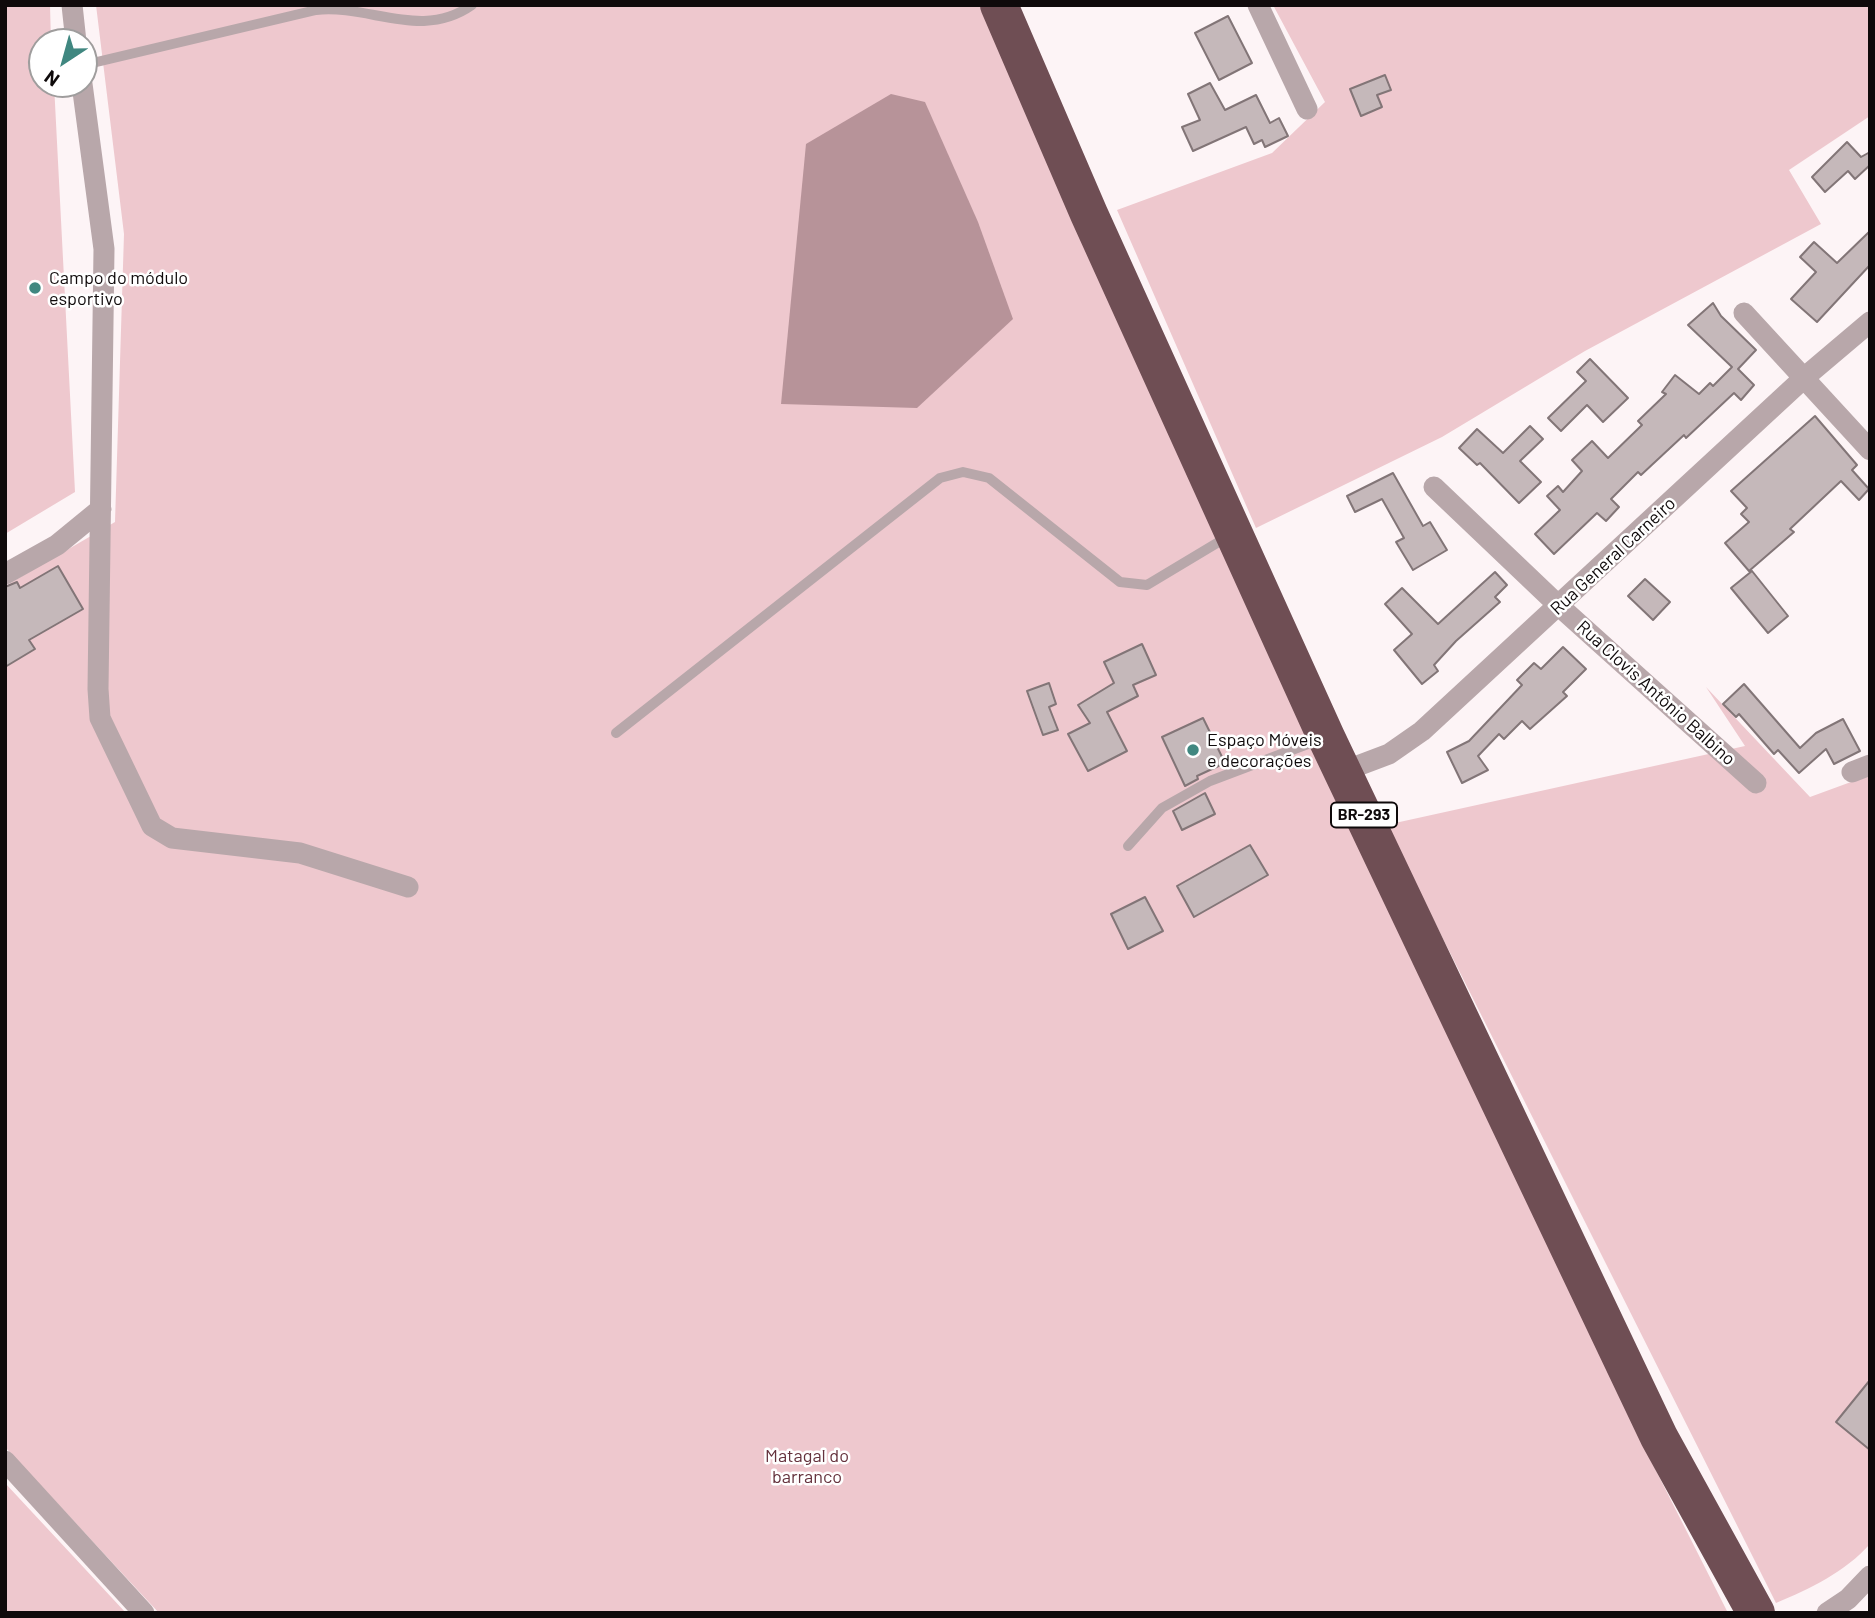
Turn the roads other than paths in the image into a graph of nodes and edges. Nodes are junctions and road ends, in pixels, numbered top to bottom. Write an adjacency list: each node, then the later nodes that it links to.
1 (72, 5): 5 (street)
2 (472, 5): 6 (lane)
3 (999, 5): 15 (highway, BR-293)
4 (1258, 5): 8 (street)
5 (74, 28)
6 (98, 62)
7 (84, 98): 14 (street)
8 (1307, 109)
9 (1744, 313): 11 (street)
10 (1870, 322): 11 (street, Rua General Carneiro)
11 (1805, 377): 12 (street); 17 (street, Rua General Carneiro)
12 (1870, 450)
13 (1434, 487): 17 (street, Rua Clovis Antônio Balbino)
14 (101, 509): 16 (street); 23 (street)
15 (1232, 534): 18 (lane); 19 (highway, BR-293)
16 (5, 574)
17 (1559, 606): 20 (street, Rua General Carneiro); 21 (street, Rua Clovis Antônio Balbino)
18 (616, 733)
19 (1326, 737): 20 (highway, BR-293); 22 (lane)
20 (1344, 771): 28 (highway, BR-293)
21 (1756, 783)
22 (1128, 846)
23 (408, 887)
24 (5, 1461): 27 (street)
25 (1870, 1576): 26 (street)
26 (1846, 1606): 29 (street)
27 (137, 1610)
28 (1756, 1613)
29 (1827, 1613)

